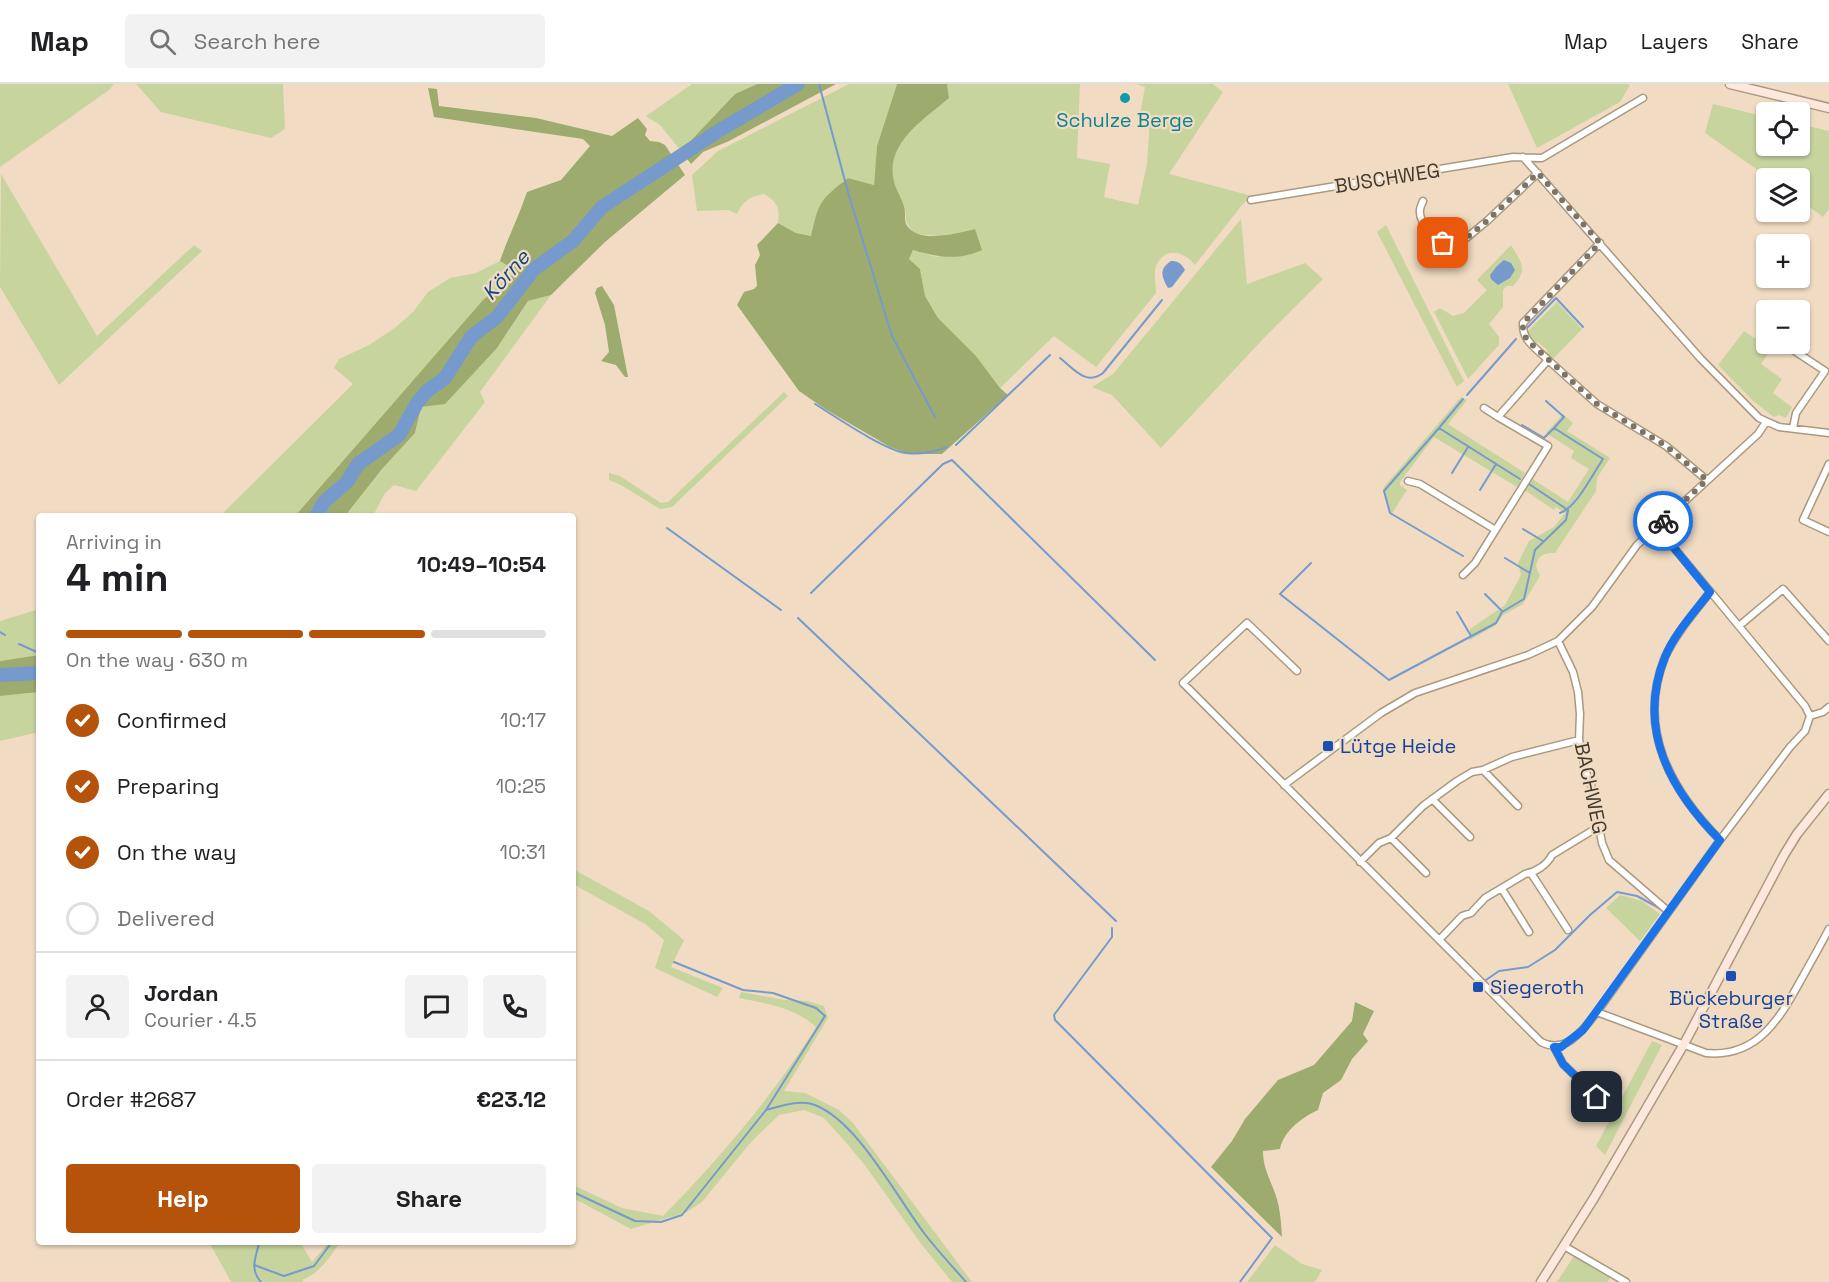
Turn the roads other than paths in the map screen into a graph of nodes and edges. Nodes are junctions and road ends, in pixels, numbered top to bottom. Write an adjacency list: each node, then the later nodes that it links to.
1 (1730, 84): 3 (main road)
2 (1643, 98): 4 (street, BUSCHWEG)
3 (1829, 108)
4 (1524, 157): 5 (street); 6 (street, BUSCHWEG)
5 (1538, 173): 7 (street); 8 (street)
6 (1251, 200)
7 (1423, 201)
8 (1600, 243): 10 (street); 13 (street)
9 (1799, 354): 14 (street)
10 (1548, 360): 12 (street); 17 (street)
11 (1484, 408): 12 (street)
12 (1498, 417): 20 (street)
13 (1766, 422): 14 (street); 17 (street)
14 (1793, 428): 15 (street)
15 (1829, 433)
16 (1829, 464): 21 (street)
17 (1707, 480): 19 (street)
18 (1408, 481): 20 (street)
19 (1656, 526): 23 (street); 25 (street)
20 (1494, 530): 22 (street)
21 (1829, 532)
22 (1463, 574)
23 (1710, 592): 24 (street); 39 (street)
24 (1739, 626): 26 (street); 29 (street)
25 (1558, 641): 30 (street, BACHWEG); 32 (street)
26 (1829, 642)
27 (1297, 671): 32 (street)
28 (1829, 708): 29 (street)
29 (1810, 716): 39 (street)
30 (1579, 740): 31 (street); 36 (street, BACHWEG)
31 (1483, 770): 34 (street); 35 (street)
32 (1284, 785): 40 (street)
33 (1829, 794): 50 (main road)
34 (1432, 799): 37 (street); 38 (street)
35 (1518, 806)
36 (1598, 827): 42 (street); 44 (street, BACHWEG)
37 (1470, 837)
38 (1391, 838): 40 (street); 41 (street)
39 (1720, 840): 44 (street)
40 (1360, 862): 48 (street)
41 (1426, 873)
42 (1531, 873): 43 (street); 46 (street)
43 (1502, 889): 47 (street); 48 (street)
44 (1668, 911): 49 (street)
45 (1829, 929): 50 (street)
46 (1568, 930)
47 (1529, 932)
48 (1438, 940): 51 (street)
49 (1598, 1012): 50 (street); 51 (street)
50 (1684, 1044): 53 (main road)
51 (1554, 1047): 52 (street)
52 (1597, 1097)
53 (1564, 1246): 54 (main road); 55 (street)
54 (1541, 1282)
55 (1626, 1282)

